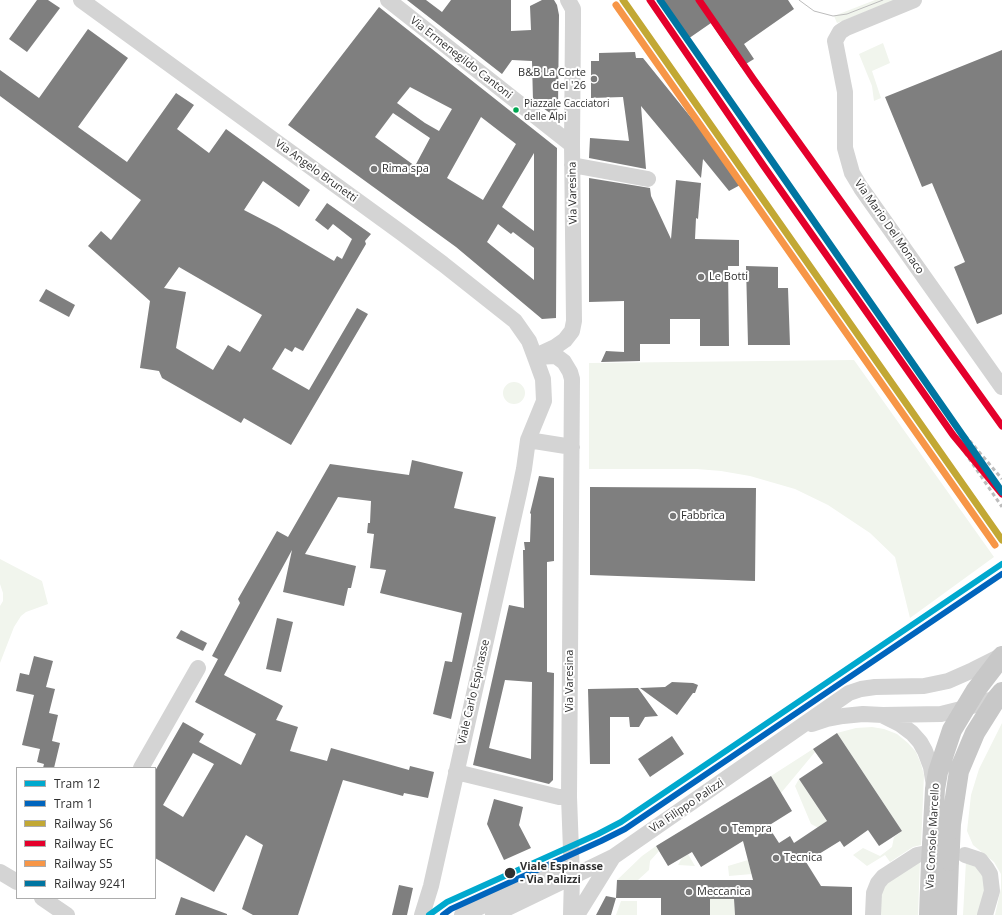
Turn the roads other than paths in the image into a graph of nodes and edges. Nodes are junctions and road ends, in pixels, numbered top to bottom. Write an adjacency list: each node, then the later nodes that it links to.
1 (81, 0): 8 (street, Via Angelo Brunetti)
2 (388, 0): 5 (street, Via Ermenegildo Cantoni)
3 (914, 0): 9 (street, Via Mario Del Monaco)
4 (571, 5): 5 (street, Via Varesina)
5 (572, 145): 6 (street, Via Varesina)
6 (572, 165): 7 (street); 8 (street, Via Varesina)
7 (648, 179)
8 (535, 357): 10 (street); 11 (street)
9 (1002, 387)
10 (528, 440): 11 (street); 19 (street, Viale Carlo Espinasse)
11 (572, 447): 21 (street, Via Varesina)
12 (1002, 655): 15 (main road, Via Console Marcello); 17 (street, Via Filippo Palizzi)
13 (198, 668): 18 (street)
14 (999, 695): 15 (street, Via Filippo Palizzi); 22 (main road, Via Console Marcello)
15 (965, 708): 16 (street, Via Filippo Palizzi); 20 (main road, Via Console Marcello)
16 (883, 715): 17 (street, Via Filippo Palizzi); 20 (street)
17 (799, 729): 23 (street, Via Filippo Palizzi)
18 (142, 767)
19 (456, 772): 21 (street); 29 (street, Viale Carlo Espinasse)
20 (935, 789): 22 (main road, Via Console Marcello)
21 (569, 797): 25 (street, Via Varesina)
22 (941, 854): 34 (street); 35 (main road, Via Console Marcello); 36 (main road, Via Console Marcello); 37 (street)
23 (613, 857): 25 (street, Via Filippo Palizzi); 33 (street)
24 (0, 872): 26 (street)
25 (572, 877): 30 (street); 31 (street, Via Filippo Palizzi); 32 (street, Via Varesina)
26 (16, 881)
27 (44, 899): 28 (street)
28 (65, 908)
29 (422, 915)
30 (462, 915)
31 (493, 915)
32 (571, 915)
33 (577, 915)
34 (873, 915)
35 (929, 915)
36 (947, 915)
37 (985, 915)

